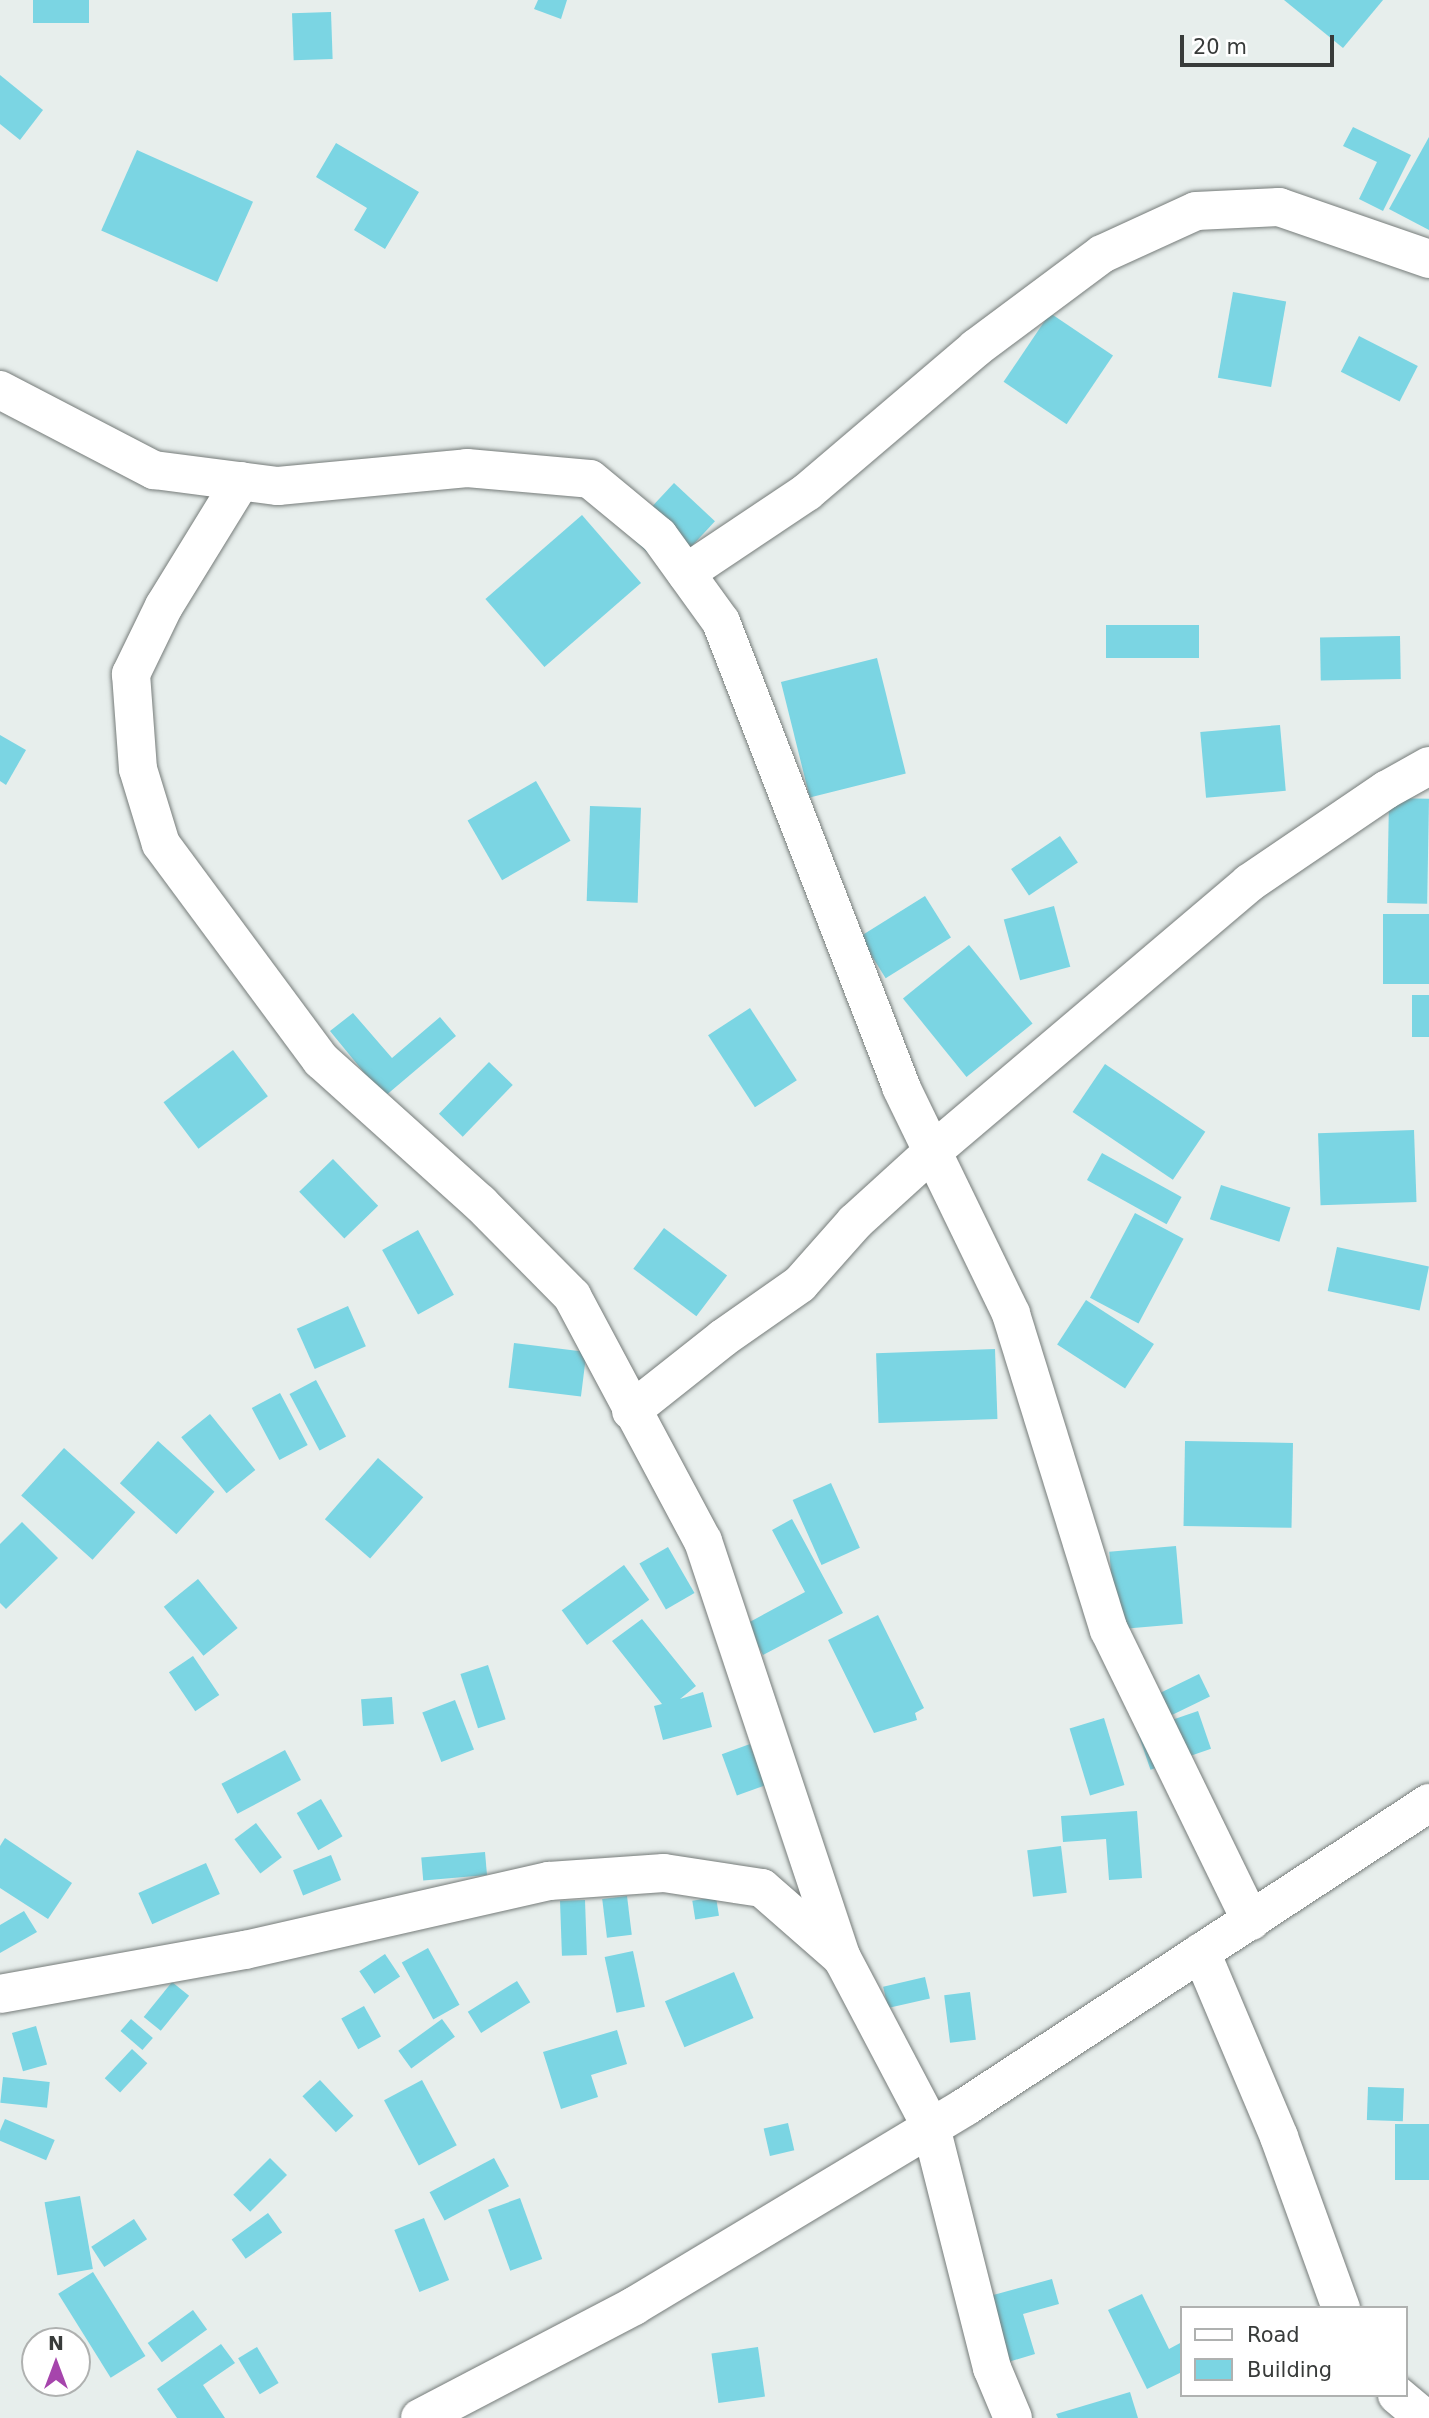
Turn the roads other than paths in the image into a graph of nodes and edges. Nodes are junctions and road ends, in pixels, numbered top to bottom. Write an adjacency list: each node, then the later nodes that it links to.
1 (1429, 259): 4 (street)
2 (0, 390): 3 (street)
3 (241, 481): 4 (street); 7 (street)
4 (686, 573): 6 (street)
5 (1429, 766): 6 (street)
6 (932, 1152): 7 (street); 9 (street)
7 (631, 1411): 11 (street)
8 (1429, 1803): 9 (street)
9 (1251, 1921): 10 (street)
10 (1201, 1952): 13 (street); 14 (street)
11 (842, 1958): 12 (street); 13 (street)
12 (0, 1994)
13 (931, 2127): 16 (street); 17 (street)
14 (1340, 2306)
15 (1399, 2397): 18 (street)
16 (420, 2418)
17 (1013, 2418)
18 (1424, 2418)

